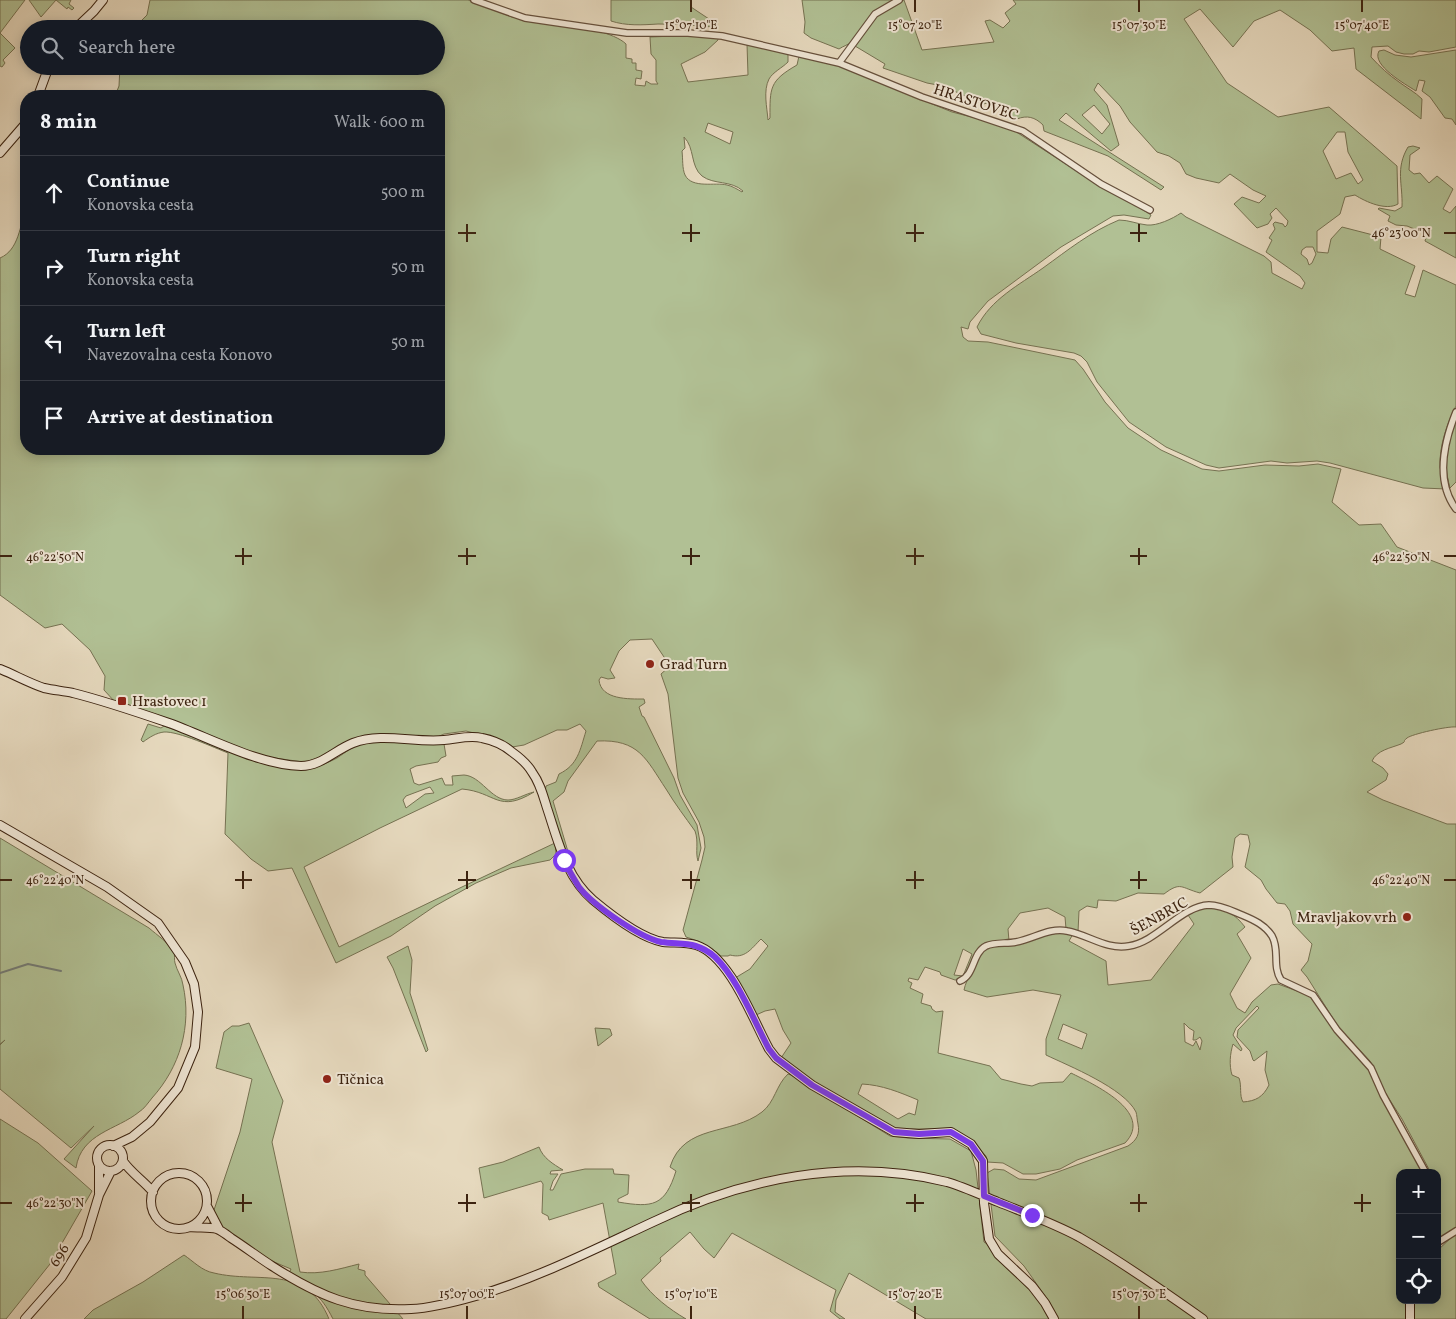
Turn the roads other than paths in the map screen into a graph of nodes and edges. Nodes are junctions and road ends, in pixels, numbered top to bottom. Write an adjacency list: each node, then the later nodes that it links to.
1 (103, 0): 4 (main road)
2 (474, 0): 5 (street, HRASTOVEC)
3 (900, 0): 5 (street)
4 (84, 20)
5 (839, 63): 10 (street, HRASTOVEC)
6 (46, 75): 7 (main road)
7 (40, 90)
8 (20, 130): 9 (main road)
9 (0, 153)
10 (1150, 210)
11 (1456, 412): 12 (street)
12 (1456, 509)
13 (0, 669): 25 (main road)
14 (0, 825): 16 (main road, 696 / 696)
15 (960, 982): 20 (street, ŠENBRIC)
16 (132, 1137): 17 (main road, 696 / 696); 18 (main road, 696 / 696)
17 (113, 1146): 18 (main road); 19 (main road, 696 / 696)
18 (119, 1165): 19 (main road); 22 (main road); 24 (main road, 696 / 696)
19 (99, 1166): 24 (main road, 696 / 696)
20 (1424, 1169)
21 (164, 1177): 22 (main road); 23 (main road); 26 (main road)
22 (144, 1182): 23 (main road)
23 (153, 1192): 27 (main road)
24 (99, 1195): 32 (main road, 696 / 696)
25 (984, 1196): 28 (main road); 33 (main road); 34 (main road)
26 (207, 1206): 27 (main road); 28 (main road)
27 (190, 1227): 28 (main road)
28 (219, 1229)
29 (1456, 1231): 30 (street)
30 (1441, 1240)
31 (1410, 1304): 35 (main road)
32 (25, 1319)
33 (1054, 1319)
34 (1203, 1319)
35 (1410, 1319)

